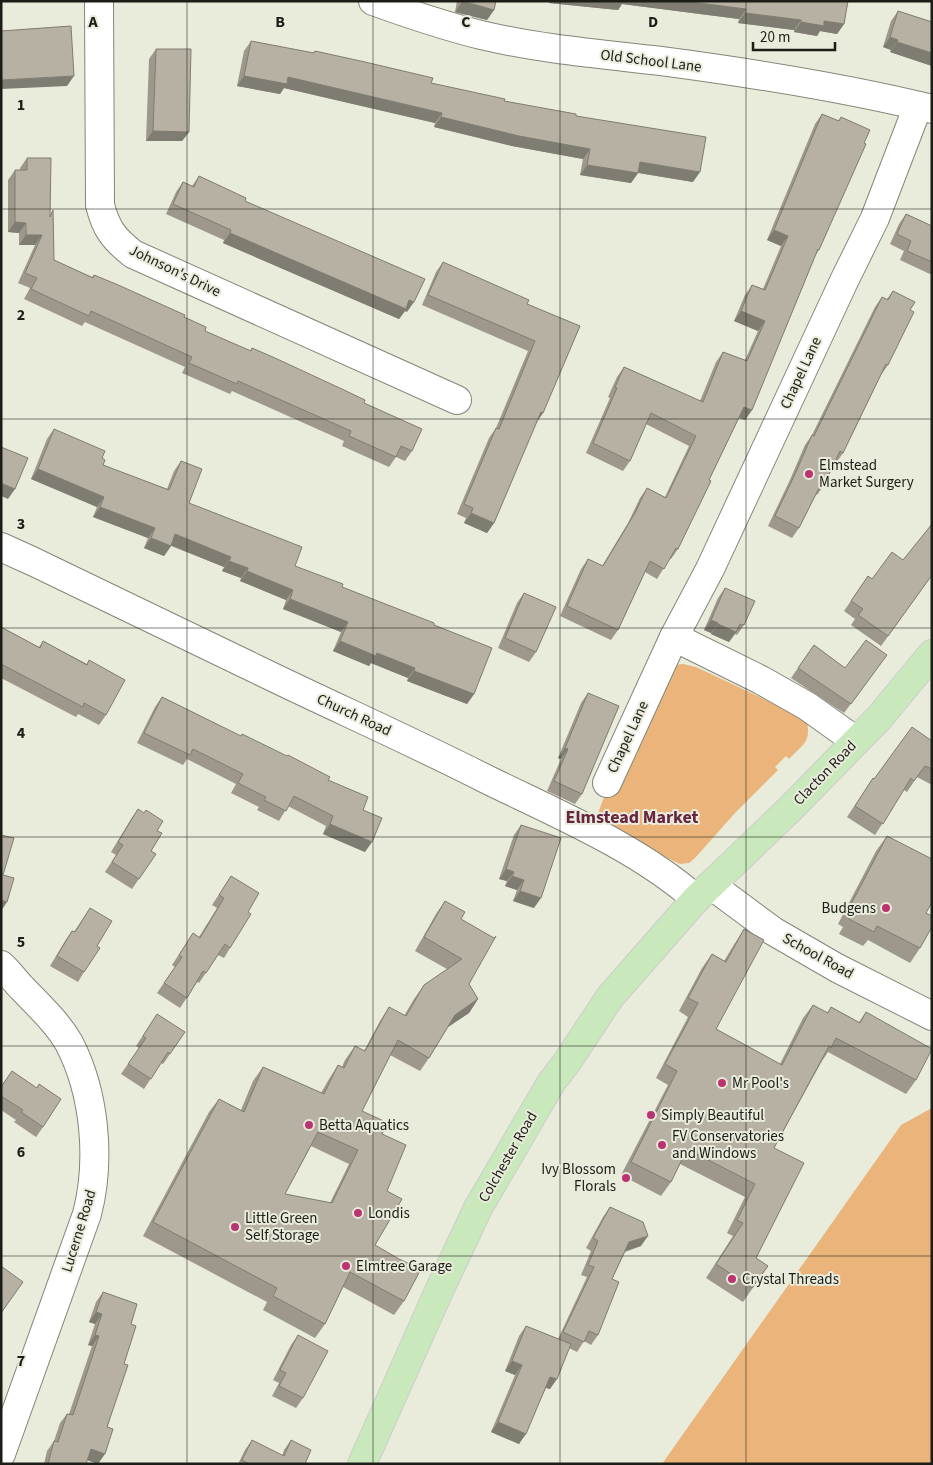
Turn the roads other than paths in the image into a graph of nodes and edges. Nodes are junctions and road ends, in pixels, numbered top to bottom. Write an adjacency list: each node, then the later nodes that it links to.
1 (99, 1): 4 (street, Johnson's Drive)
2 (373, 1): 3 (street, Old School Lane)
3 (925, 107): 6 (street, Chapel Lane)
4 (457, 400)
5 (1, 547): 10 (street, Church Road)
6 (674, 636): 8 (street); 9 (street, Chapel Lane)
7 (932, 654): 8 (main road, Clacton Road)
8 (856, 741): 10 (main road, Clacton Road)
9 (607, 783)
10 (704, 892): 12 (street, School Road); 14 (main road, Colchester Road)
11 (1, 965): 13 (street, Lucerne Road)
12 (932, 1016)
13 (1, 1454)
14 (362, 1464)

